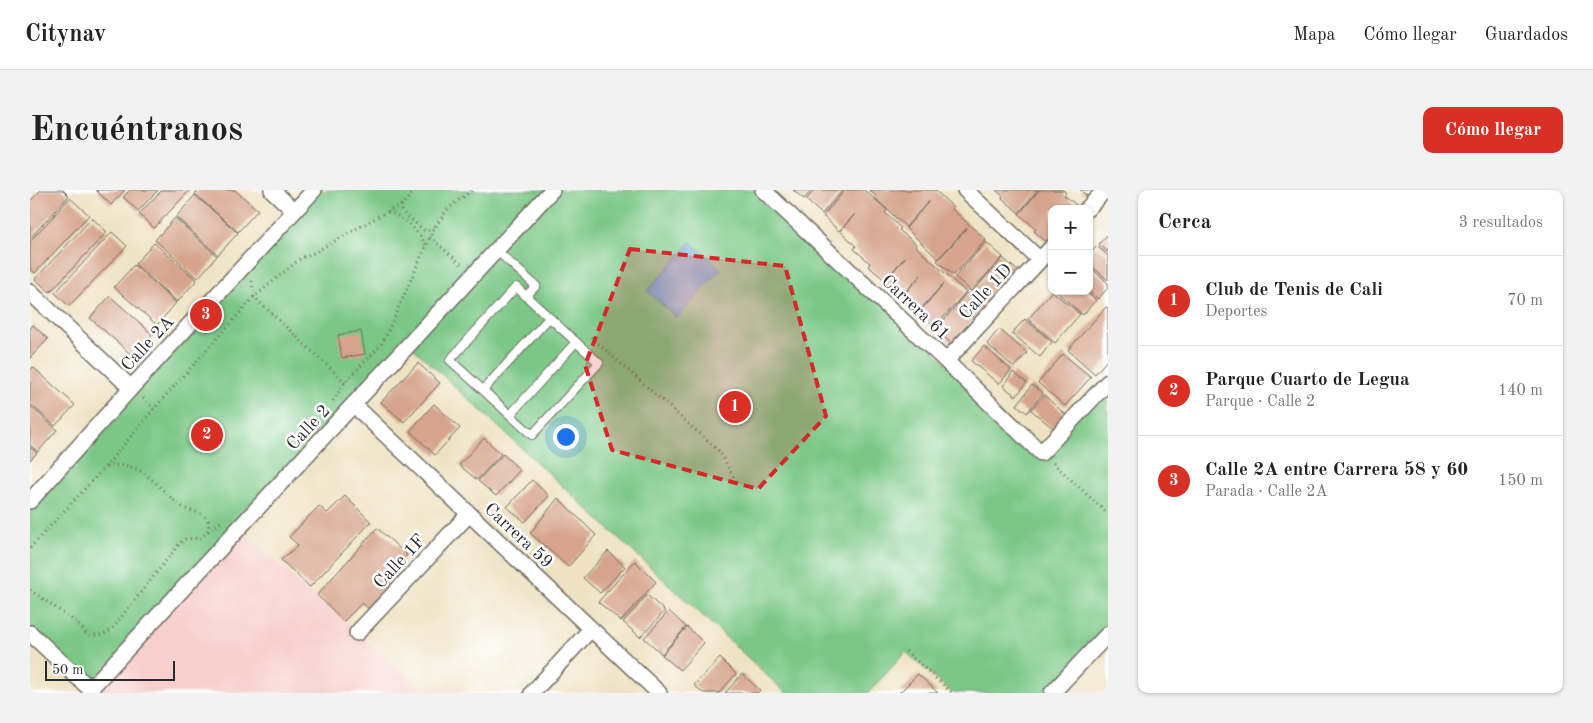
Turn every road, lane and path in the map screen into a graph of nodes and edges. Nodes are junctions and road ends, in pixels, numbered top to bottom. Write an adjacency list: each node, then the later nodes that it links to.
1 (272, 190): 11 (street)
2 (314, 190): 11 (street, Calle 2A)
3 (415, 190): 9 (path)
4 (472, 190): 13 (path)
5 (552, 190): 16 (street, Calle 2)
6 (763, 190): 27 (street, Carrera 61)
7 (965, 190): 18 (street)
8 (1105, 190): 10 (street)
9 (403, 204): 12 (path); 13 (path)
10 (1091, 205)
11 (294, 211): 30 (street, Calle 2A)
12 (386, 212): 15 (path); 23 (path)
13 (434, 228): 14 (path)
14 (430, 237): 15 (path); 20 (path)
15 (425, 246): 28 (path)
16 (496, 250): 20 (street, Calle 2); 22 (lane)
17 (1049, 250): 18 (street, Calle 1D)
18 (1040, 260): 27 (street, Calle 1D)
19 (250, 274): 23 (path)
20 (474, 275): 33 (street, Calle 2)
21 (30, 292): 30 (street)
22 (526, 296): 24 (lane); 31 (lane)
23 (254, 297): 28 (path); 35 (path)
24 (549, 318): 26 (lane); 31 (lane)
25 (587, 333): 37 (path)
26 (576, 342): 34 (lane); 34 (lane)
27 (946, 361): 29 (street, Carrera 61)
28 (346, 382): 32 (path); 33 (path)
29 (1108, 382)
30 (131, 388): 38 (street, Calle 2A)
31 (483, 390): 34 (lane)
32 (332, 403)
33 (354, 405): 39 (street, Carrera 59); 46 (street, Calle 2)
34 (510, 415)
35 (105, 467): 42 (path); 43 (path)
36 (1067, 476): 40 (path)
37 (736, 482)
38 (30, 501)
39 (469, 514): 45 (street, Carrera 59); 47 (street, Calle 1F)
40 (1108, 514)
41 (229, 516): 42 (path)
42 (206, 533): 44 (path)
43 (30, 548)
44 (30, 590)
45 (591, 629): 50 (street); 51 (street, Carrera 59)
46 (30, 633)
47 (357, 633)
48 (1108, 634): 53 (street)
49 (906, 652): 52 (path)
50 (532, 693)
51 (659, 693)
52 (952, 693)
53 (1052, 693)

